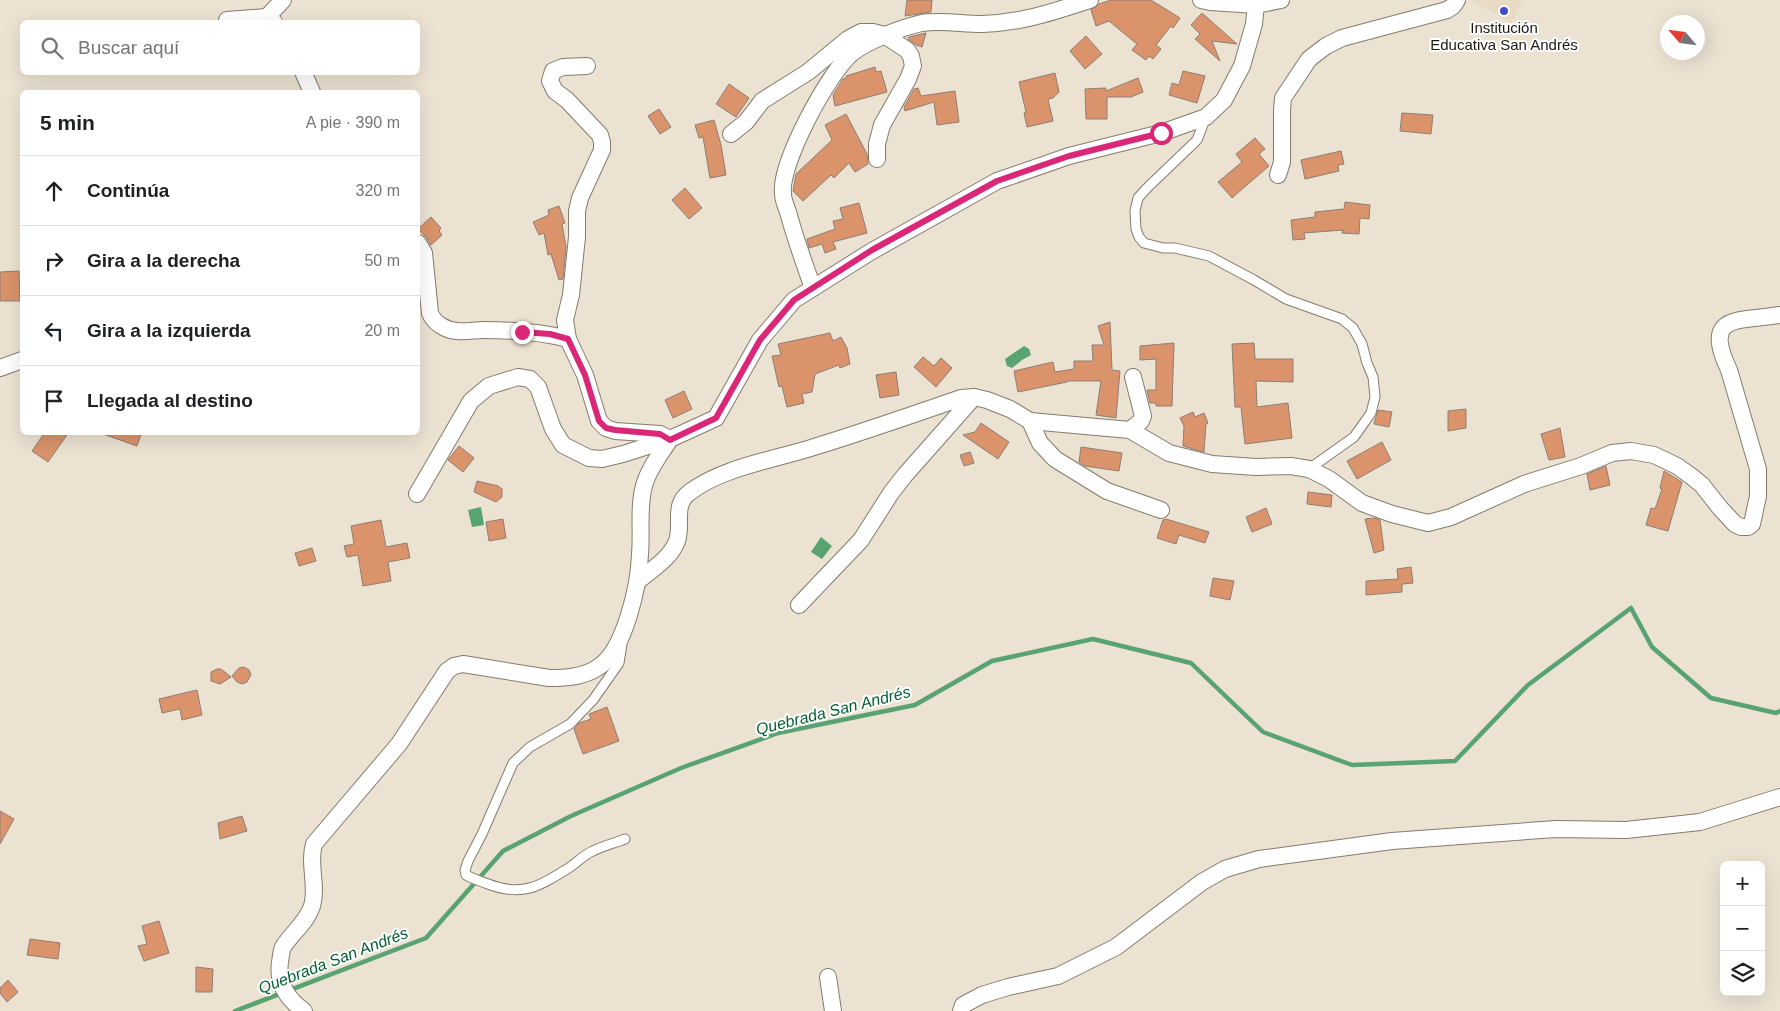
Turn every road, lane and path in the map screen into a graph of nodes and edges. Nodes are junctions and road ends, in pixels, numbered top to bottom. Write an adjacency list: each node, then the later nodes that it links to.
1 (284, 0): 8 (street)
2 (1090, 0): 9 (street)
3 (1201, 0): 6 (street)
4 (1281, 0): 6 (street)
5 (1457, 0): 16 (street)
6 (1256, 5): 13 (street)
7 (227, 20): 8 (street)
8 (270, 20)
9 (884, 35): 14 (street); 15 (street); 18 (street)
10 (587, 66): 20 (street)
11 (305, 75): 12 (street)
12 (311, 90)
13 (1206, 117): 18 (street); 28 (lane)
14 (731, 134)
15 (877, 159)
16 (1278, 176)
17 (420, 246): 20 (street)
18 (813, 288): 27 (street)
19 (1780, 315): 28 (street)
20 (568, 339): 27 (street)
21 (20, 361): 22 (street)
22 (0, 368)
23 (1133, 378): 26 (street)
24 (974, 397): 25 (street); 31 (street); 32 (street)
25 (1030, 421): 26 (street); 30 (street)
26 (1130, 430): 28 (street)
27 (670, 440): 29 (street); 31 (street)
28 (1309, 469)
29 (416, 494)
30 (1161, 510)
31 (638, 581): 33 (street)
32 (799, 606)
33 (624, 631): 35 (lane); 37 (street)
34 (1780, 797): 39 (street)
35 (626, 839)
36 (828, 977): 38 (street)
37 (304, 1011)
38 (833, 1011)
39 (961, 1011)

